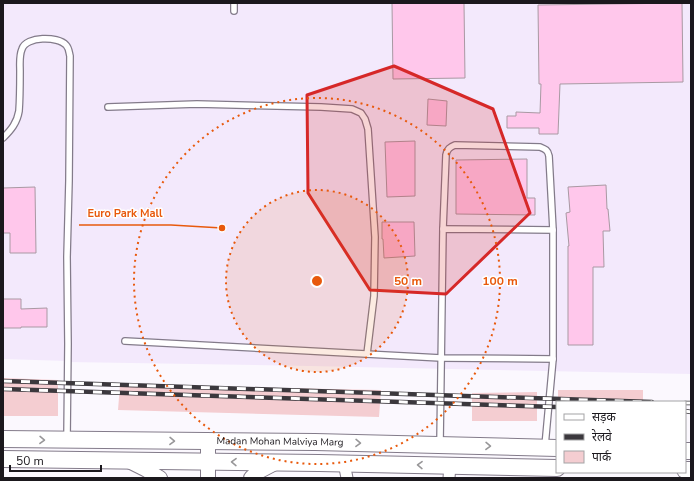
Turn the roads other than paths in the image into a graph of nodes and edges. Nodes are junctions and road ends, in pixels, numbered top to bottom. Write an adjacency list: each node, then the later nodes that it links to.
1 (234, 3): 2 (lane)
2 (234, 11)
3 (108, 106): 8 (lane)
4 (3, 138): 12 (lane)
5 (443, 229): 6 (lane); 6 (lane); 9 (lane)
6 (553, 230): 10 (lane)
7 (125, 341): 8 (lane)
8 (367, 354): 9 (lane)
9 (441, 358): 10 (lane); 14 (lane)
10 (553, 359): 15 (lane)
11 (3, 439): 12 (main road, Madan Mohan Malviya Marg, one-way to 12)
12 (67, 440): 13 (main road, Madan Mohan Malviya Marg, one-way to 13)
13 (208, 442): 14 (main road, Madan Mohan Malviya Marg, one-way to 14); 18 (street)
14 (440, 445): 15 (main road, Madan Mohan Malviya Marg, one-way to 15)
15 (551, 448)
16 (3, 459): 17 (main road, Madan Mohan Malviya Marg)
17 (128, 460): 18 (main road, Madan Mohan Malviya Marg); 23 (street)
18 (208, 461): 19 (main road, Madan Mohan Malviya Marg, one-way to 18); 24 (street)
19 (278, 462): 21 (main road, Madan Mohan Malviya Marg); 25 (street)
20 (556, 468): 22 (main road, Madan Mohan Malviya Marg)
21 (346, 470): 22 (main road, Madan Mohan Malviya Marg, one-way to 21)
22 (450, 472)
23 (160, 478)
24 (208, 478)
25 (251, 478)

